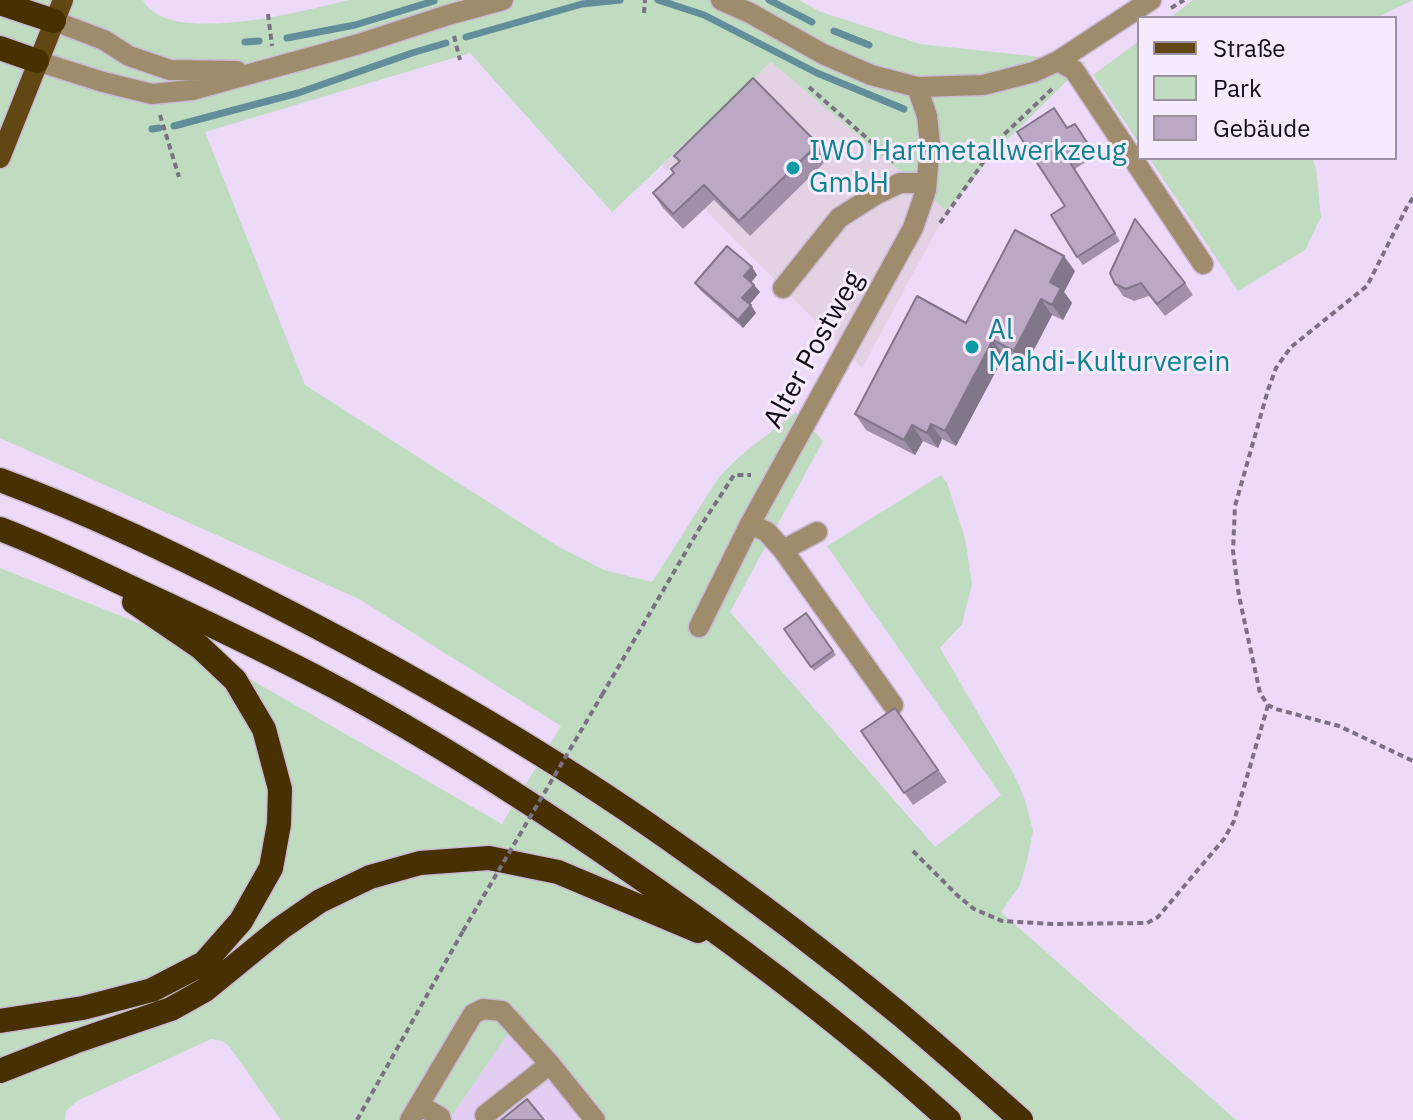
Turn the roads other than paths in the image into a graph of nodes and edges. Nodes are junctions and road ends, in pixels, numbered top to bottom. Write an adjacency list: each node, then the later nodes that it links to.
1 (503, 0): 9 (street)
2 (721, 0): 10 (street)
3 (1151, 0): 8 (street)
4 (0, 3): 5 (highway)
5 (58, 10): 7 (main road); 9 (street)
6 (0, 48): 7 (highway)
7 (37, 61): 9 (street); 11 (main road)
8 (1058, 61): 10 (street); 13 (street)
9 (268, 69)
10 (917, 87): 12 (street, Alter Postweg)
11 (0, 158)
12 (926, 190): 14 (street); 16 (street, Alter Postweg)
13 (1203, 264)
14 (783, 288)
15 (0, 480): 32 (highway)
16 (750, 524): 19 (street); 21 (street, Alter Postweg)
17 (0, 529): 20 (highway)
18 (817, 532): 19 (street)
19 (783, 550): 22 (street)
20 (79, 564): 23 (highway); 24 (highway)
21 (699, 627)
22 (893, 705)
23 (743, 950): 26 (highway); 31 (highway)
24 (0, 1021)
25 (550, 1064): 27 (street); 28 (street); 30 (street)
26 (0, 1071)
27 (415, 1113): 29 (street)
28 (485, 1115)
29 (441, 1120)
30 (595, 1120)
31 (949, 1120)
32 (1021, 1120)

